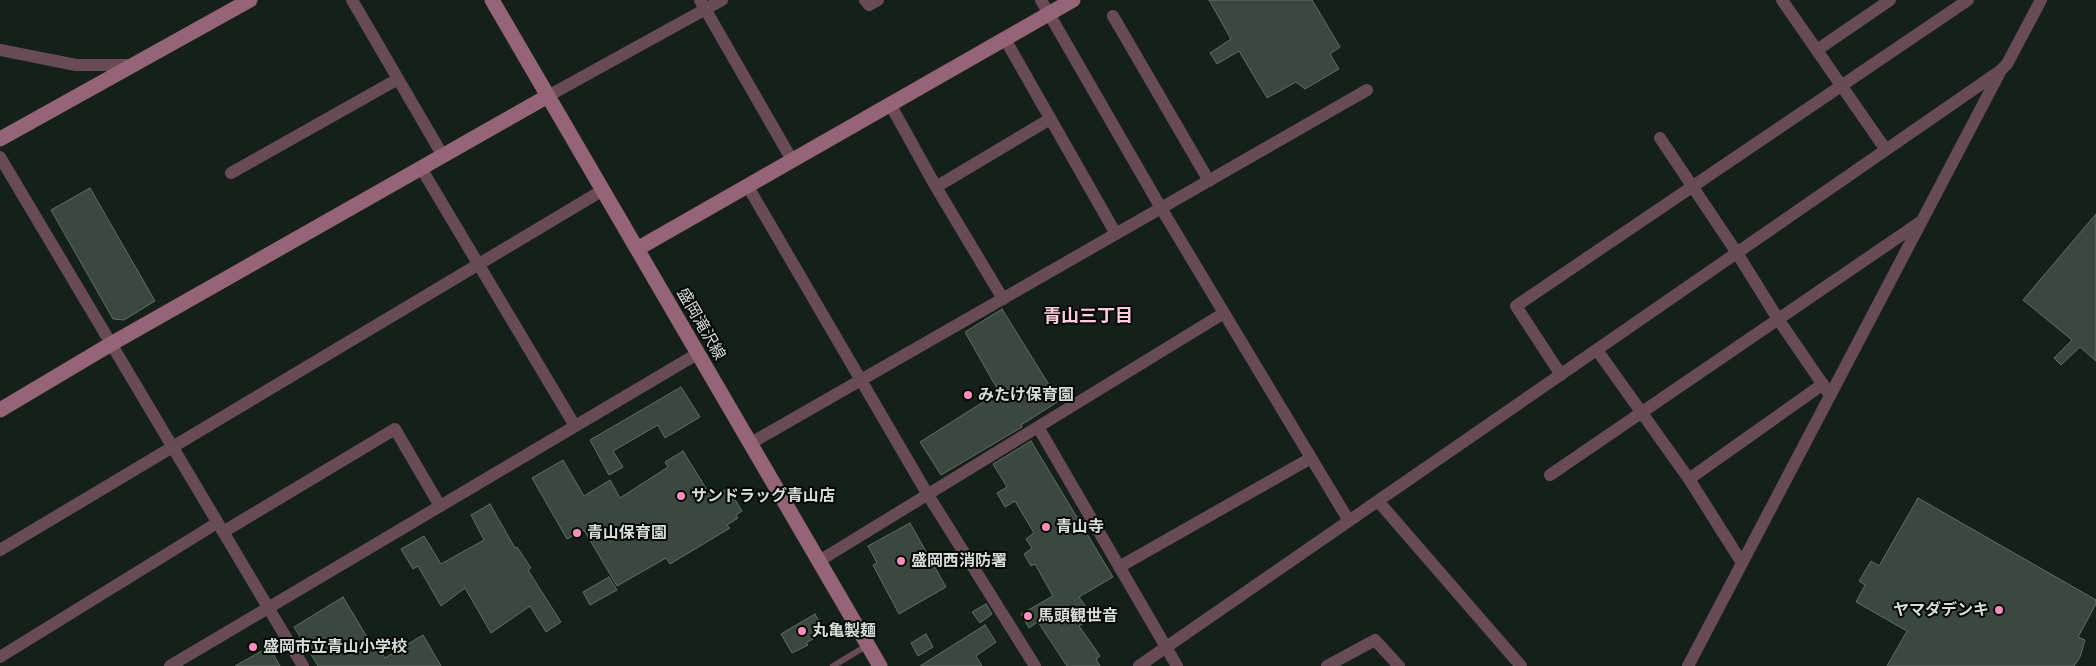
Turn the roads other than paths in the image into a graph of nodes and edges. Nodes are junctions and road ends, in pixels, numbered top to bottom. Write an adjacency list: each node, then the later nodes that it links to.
1 (250, 0): 19 (street)
2 (352, 0): 21 (street)
3 (492, 0): 24 (street, 盛岡滝沢線)
4 (722, 0): 13 (street)
5 (866, 0): 6 (street)
6 (878, 0)
7 (1041, 0): 14 (street)
8 (1073, 0): 14 (street)
9 (1782, 0): 18 (street)
10 (1890, 0): 18 (street)
11 (1968, 0): 22 (street)
12 (2041, 0): 20 (street)
13 (703, 5): 24 (street); 32 (street)
14 (1049, 14): 16 (street); 40 (street)
15 (1113, 16): 35 (street)
16 (1004, 39): 25 (street); 26 (street)
17 (0, 50): 19 (street)
18 (1817, 50): 22 (street)
19 (134, 65): 28 (street)
20 (2000, 71): 29 (street); 41 (street)
21 (398, 79): 30 (street); 34 (street)
22 (1841, 85): 29 (street); 37 (street)
23 (1367, 90): 35 (street)
24 (548, 96): 30 (street); 39 (street, 盛岡滝沢線)
25 (890, 104): 32 (street); 38 (street)
26 (1050, 119): 38 (street); 42 (street)
27 (1660, 138): 37 (street)
28 (0, 139)
29 (1886, 150): 44 (street)
30 (444, 156): 33 (street)
31 (0, 157): 49 (street)
32 (792, 160): 36 (street)
33 (421, 168): 45 (street); 49 (street)
34 (231, 173)
35 (1209, 180): 40 (street)
36 (747, 186): 43 (street); 53 (street)
37 (1691, 186): 44 (street); 52 (street)
38 (936, 187): 46 (street)
39 (603, 190): 43 (street, 盛岡滝沢線); 45 (street)
40 (1161, 208): 42 (street); 47 (street)
41 (1921, 222): 48 (street); 54 (street)
42 (1116, 234): 46 (street)
43 (637, 249): 51 (street, 盛岡滝沢線)
44 (1737, 253): 48 (street); 50 (street)
45 (478, 264): 57 (street); 60 (street)
46 (1003, 299): 53 (street)
47 (1224, 313): 58 (street); 61 (street)
48 (1778, 319): 54 (street); 56 (street)
49 (111, 344): 55 (street); 60 (street)
50 (1597, 350): 52 (street); 56 (street)
51 (697, 354): 57 (street); 59 (street, 盛岡滝沢線)
52 (1561, 374): 65 (street)
53 (861, 380): 59 (street); 64 (street)
54 (1827, 390): 63 (street); 71 (street)
55 (0, 410)
56 (1642, 412): 62 (street); 63 (street)
57 (575, 426): 66 (street)
58 (1038, 427): 64 (street); 72 (street)
59 (751, 443): 70 (street, 盛岡滝沢線)
60 (172, 447): 68 (street); 69 (street)
61 (1311, 458): 67 (street); 72 (street)
62 (1550, 475)
63 (1689, 479): 71 (street)
64 (928, 495): 70 (street); 81 (street)
65 (1378, 501): 67 (street); 86 (street)
66 (440, 506): 68 (street); 73 (street)
67 (1349, 521): 75 (street)
68 (220, 528): 73 (street); 76 (street)
69 (0, 550)
70 (819, 561): 74 (street, 盛岡滝沢線)
71 (1742, 563): 87 (street)
72 (1119, 567): 75 (street)
73 (268, 608): 77 (street); 78 (street)
74 (868, 645): 79 (lane); 80 (street, 盛岡滝沢線)
75 (1166, 647): 82 (street); 83 (street)
76 (0, 657)
77 (170, 666)
78 (302, 666)
79 (832, 666)
80 (880, 666)
81 (1035, 666)
82 (1139, 666)
83 (1177, 666)
84 (1327, 666): 85 (street)
85 (1399, 666)
86 (1521, 666)
87 (1688, 666)

